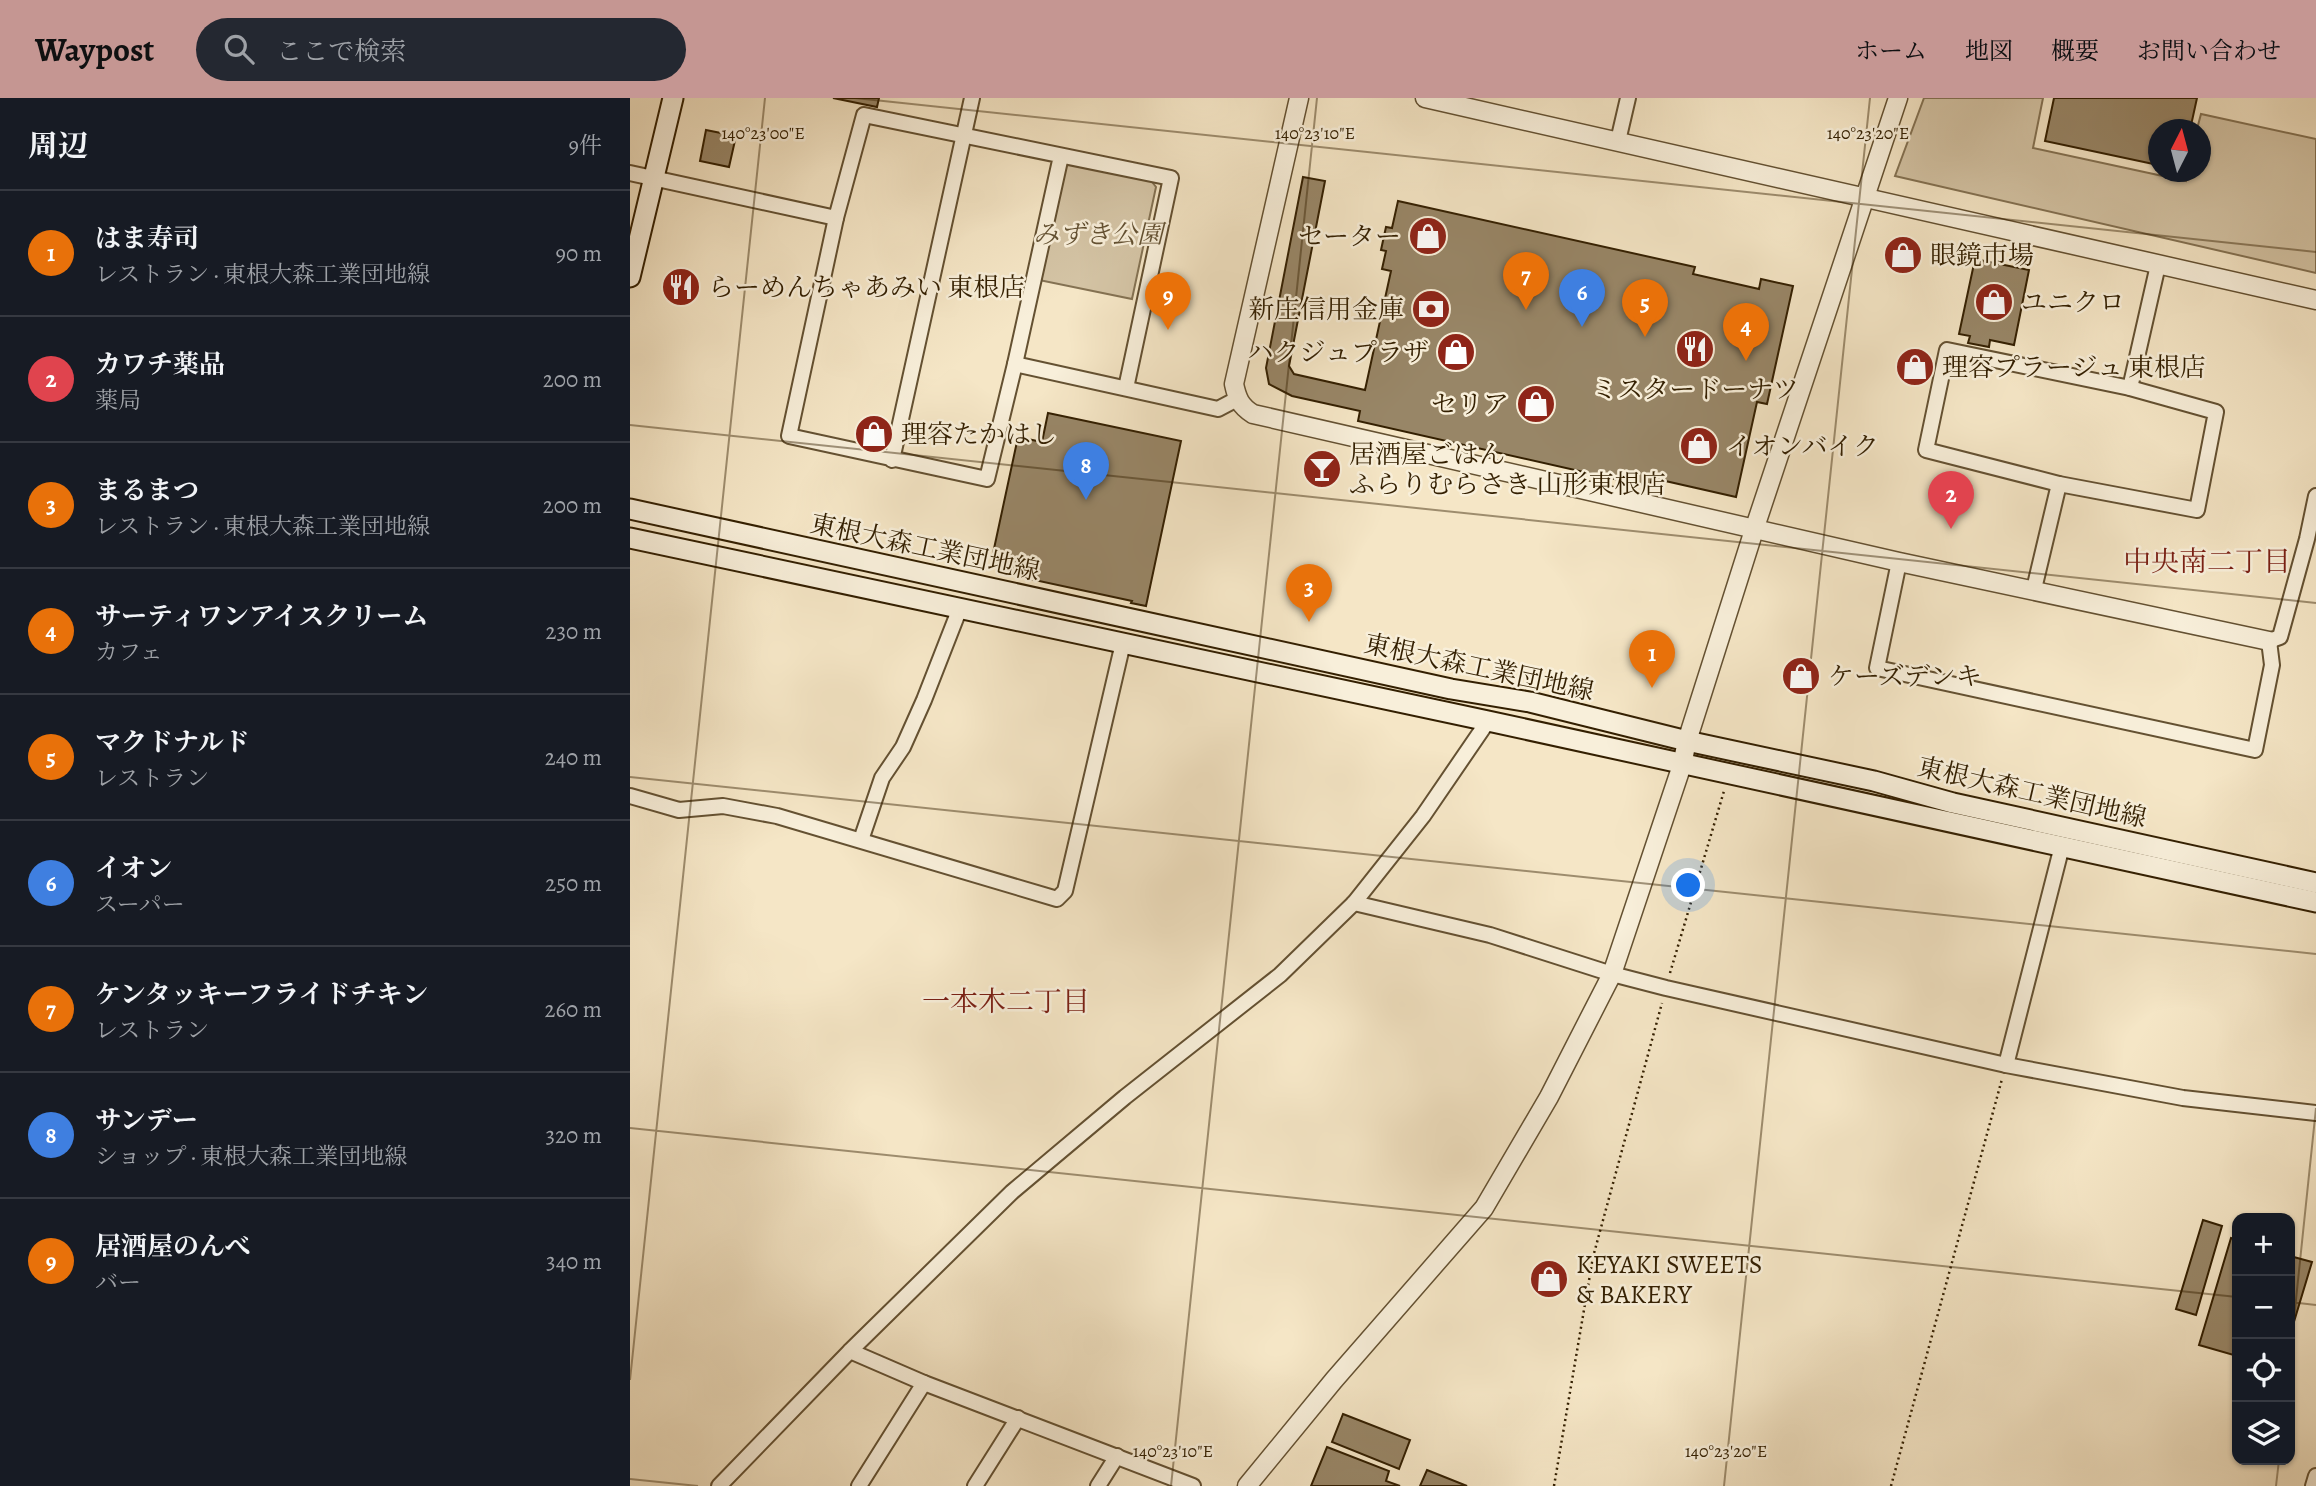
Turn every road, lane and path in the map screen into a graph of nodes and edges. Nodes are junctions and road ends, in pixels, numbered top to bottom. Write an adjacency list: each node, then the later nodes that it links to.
1 (673, 98): 11 (main road)
2 (972, 98): 7 (street)
3 (1299, 98): 20 (street)
4 (1425, 98): 8 (street)
5 (1628, 98): 8 (street)
6 (1898, 98): 12 (street)
7 (964, 136): 9 (street); 13 (street); 21 (street)
8 (1618, 141): 12 (street)
9 (1061, 156): 17 (street); 18 (street)
10 (630, 173): 11 (street)
11 (654, 179): 13 (street); 15 (main road)
12 (1864, 198): 14 (street); 25 (street)
13 (836, 218): 21 (street)
14 (2158, 265): 16 (street); 19 (street)
15 (630, 276)
16 (2316, 300)
17 (1015, 364): 18 (street); 21 (street)
18 (1126, 388): 20 (street)
19 (2130, 388): 22 (street); 22 (street)
20 (1237, 399): 25 (street)
21 (892, 460)
22 (2059, 484): 29 (street)
23 (2316, 496): 27 (street)
24 (630, 509): 34 (main road, 東根大森工業団地線)
25 (1755, 527): 28 (street); 34 (street)
26 (630, 538): 30 (main road, 東根大森工業団地線)
27 (2311, 540): 31 (street)
28 (1899, 562): 29 (street); 31 (street)
29 (2034, 589): 31 (street)
30 (960, 608): 32 (main road, 東根大森工業団地線); 38 (street)
31 (2269, 641)
32 (1123, 643): 33 (main road, 東根大森工業団地線); 38 (street)
33 (1488, 721): 35 (main road, 東根大森工業団地線); 42 (street)
34 (1687, 740): 35 (street); 40 (main road, 東根大森工業団地線)
35 (1682, 765): 36 (main road, 東根大森工業団地線); 43 (street)
36 (1728, 775): 39 (main road, 東根大森工業団地線); 44 (path)
37 (630, 796): 38 (street)
38 (861, 840)
39 (2062, 846): 41 (main road, 東根大森工業団地線); 45 (street)
40 (2316, 883)
41 (2316, 902)
42 (1354, 904): 43 (street); 47 (street)
43 (1612, 974): 44 (street); 57 (street)
44 (1666, 988): 45 (street); 58 (path)
45 (2006, 1065): 46 (street); 59 (path)
46 (2316, 1113)
47 (850, 1351): 48 (street); 52 (street)
48 (924, 1383): 49 (street); 53 (street)
49 (1018, 1418): 50 (street); 54 (street)
50 (1117, 1456): 55 (street); 56 (street)
51 (2316, 1476): 60 (street)
52 (719, 1486)
53 (859, 1486)
54 (975, 1486)
55 (1098, 1486)
56 (1193, 1486)
57 (1247, 1486)
58 (1554, 1486)
59 (1891, 1486)
60 (2314, 1486)

